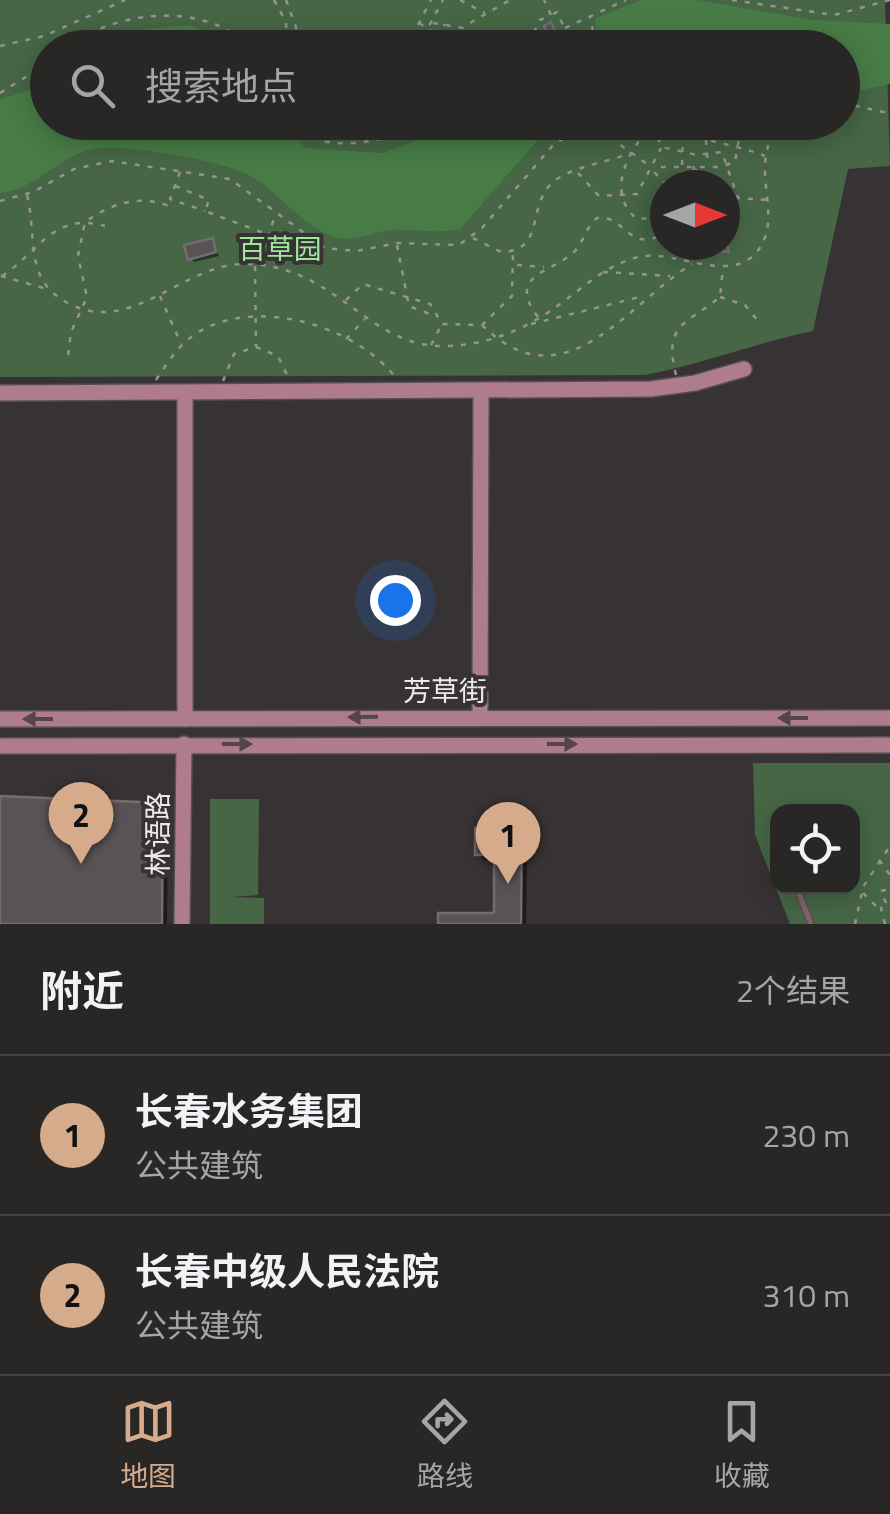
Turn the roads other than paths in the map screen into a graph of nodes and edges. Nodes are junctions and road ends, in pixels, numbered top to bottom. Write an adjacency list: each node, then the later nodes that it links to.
1 (744, 369): 2 (main road)
2 (480, 392): 4 (main road); 5 (main road)
3 (0, 393): 4 (main road)
4 (185, 395): 8 (main road)
5 (480, 715): 6 (main road, 芳草街, one-way to 5); 8 (main road, 芳草街, one-way to 8)
6 (890, 718)
7 (0, 719): 8 (main road, 芳草街, one-way to 7)
8 (184, 719)
9 (184, 744): 10 (main road, 芳草街, one-way to 10); 11 (main road, 芳草街); 13 (main road, 林语路)
10 (890, 745)
11 (0, 746)
12 (799, 894): 14 (lane)
13 (182, 924)
14 (811, 924)

